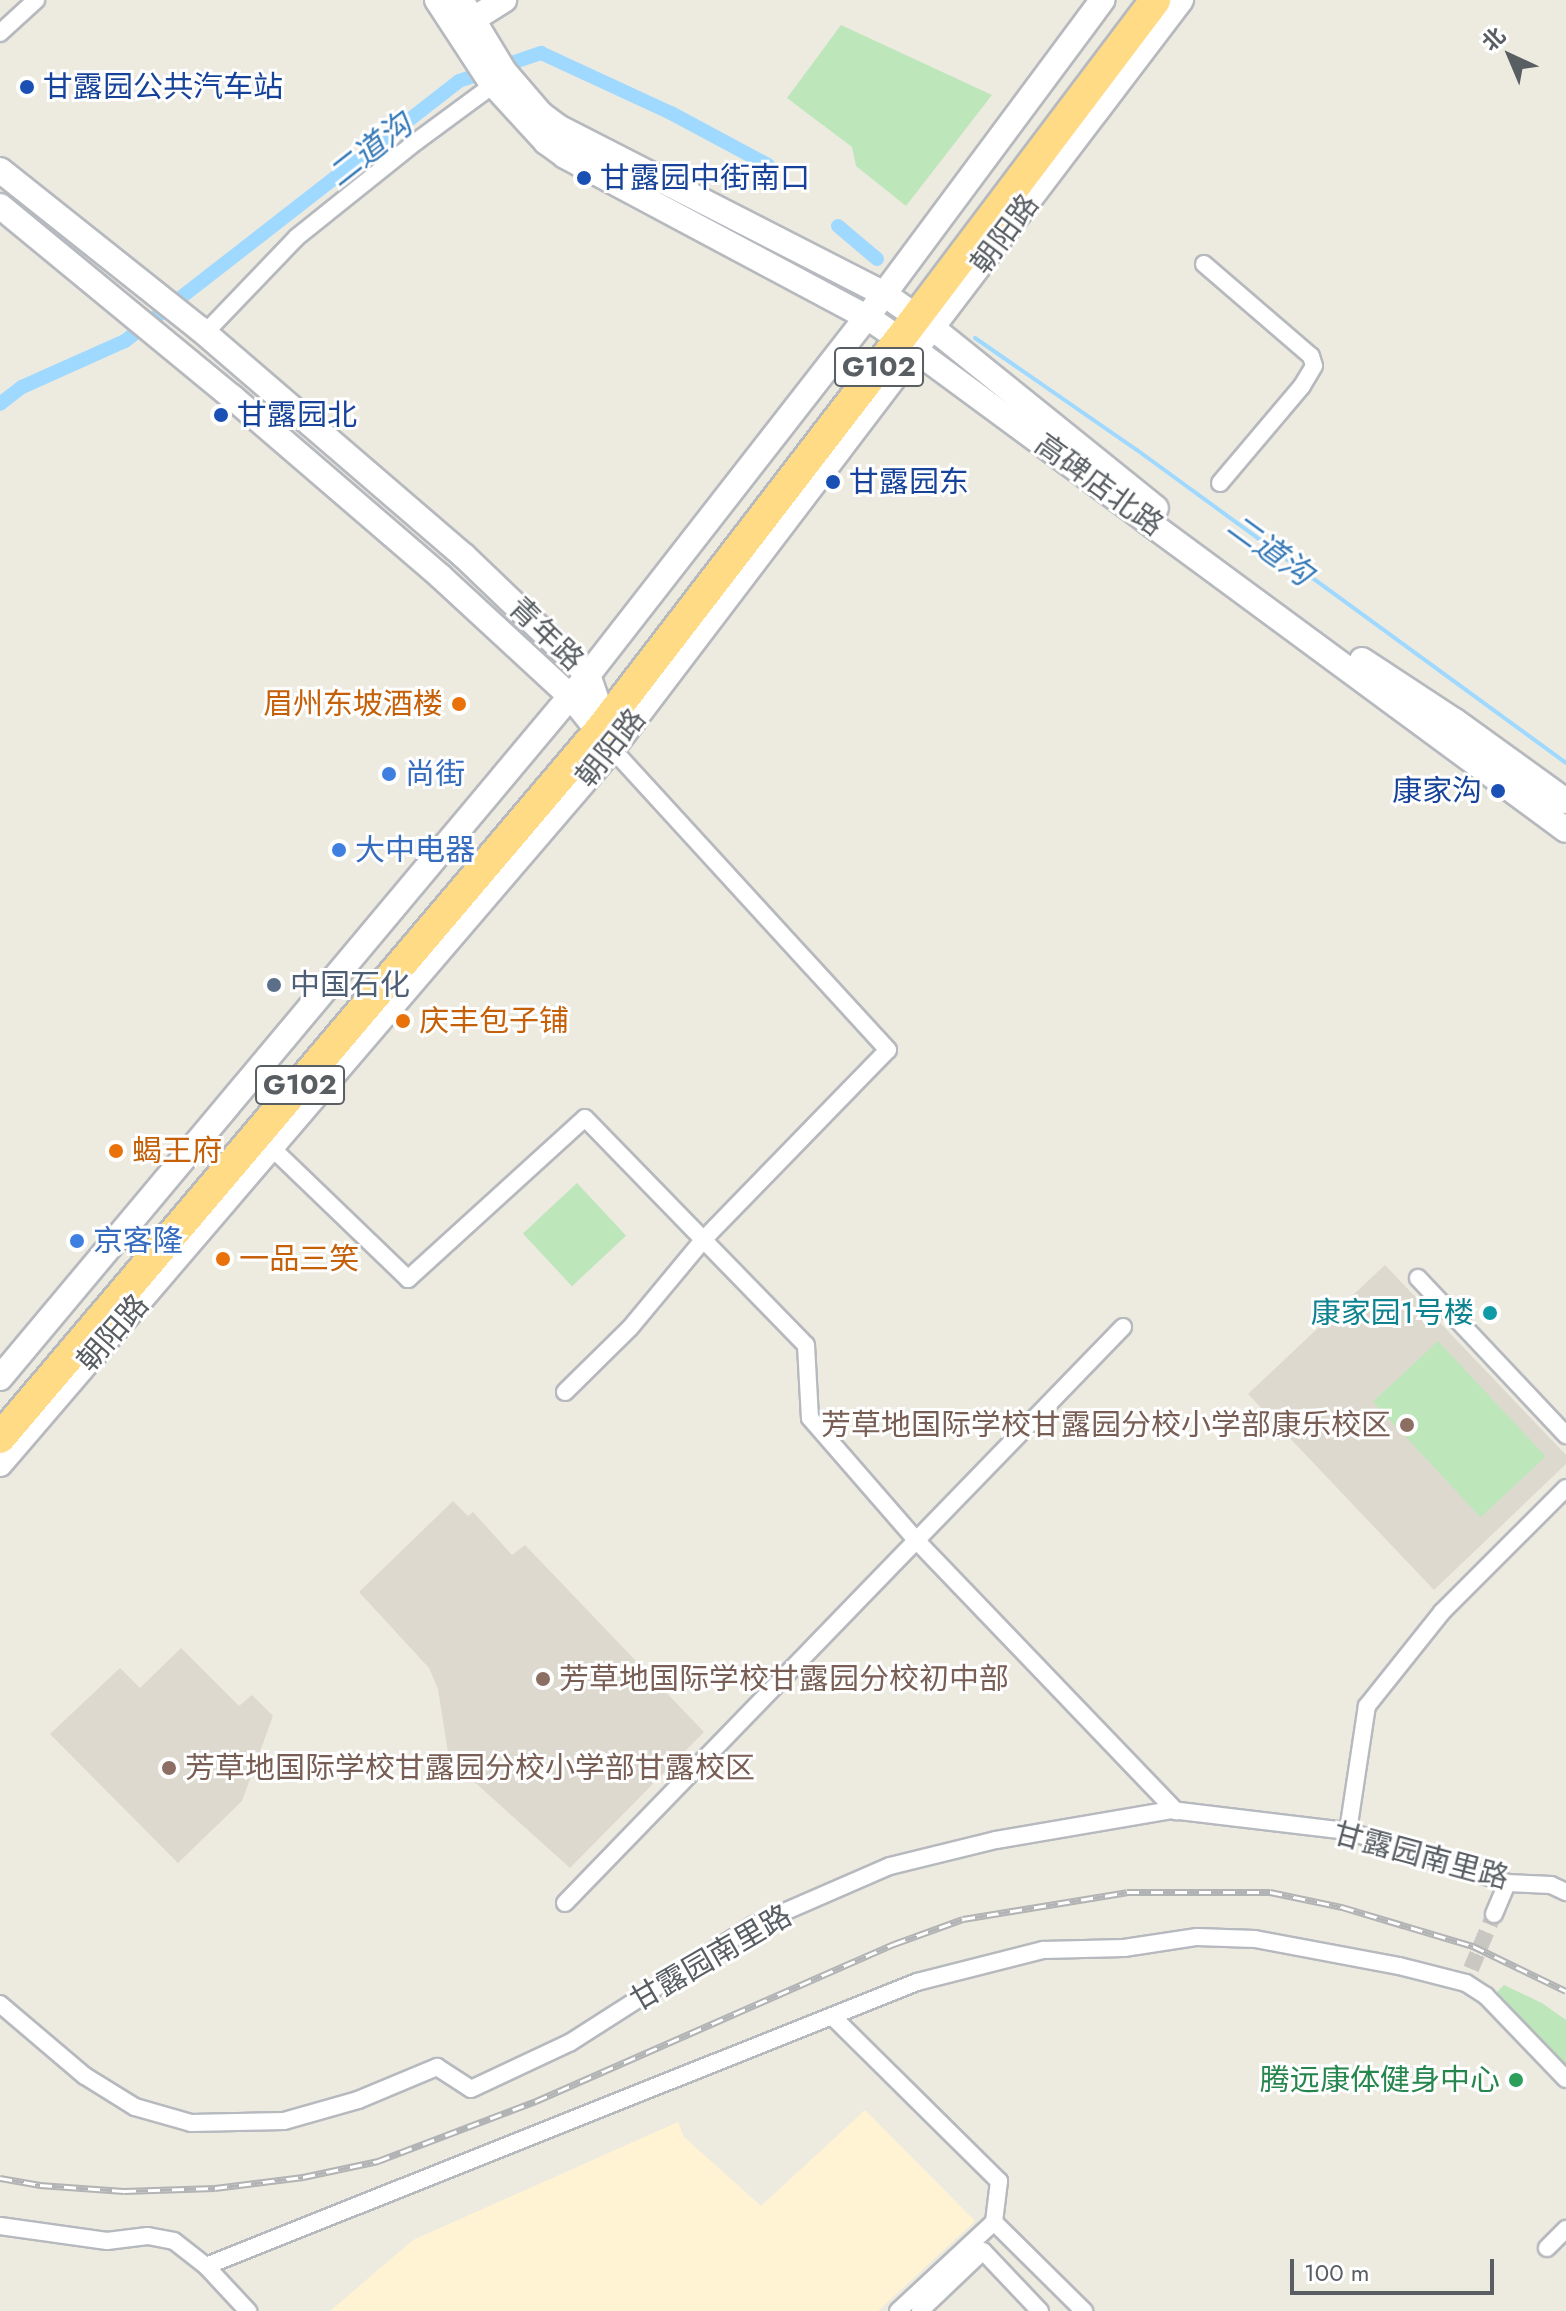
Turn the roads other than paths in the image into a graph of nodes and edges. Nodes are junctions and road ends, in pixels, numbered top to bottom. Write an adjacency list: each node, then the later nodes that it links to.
1 (36, 0): 9 (street)
2 (437, 0): 8 (street, 高碑店北路)
3 (504, 0): 8 (street)
4 (1102, 0): 14 (street, 朝阳路)
5 (1137, 0): 14 (highway, 朝阳路 / G102)
6 (1155, 0): 14 (highway, 朝阳路 / G102)
7 (1181, 0): 14 (street, 朝阳路)
8 (463, 16): 10 (street, 高碑店北路)
9 (0, 33)
10 (496, 79): 14 (street, 高碑店北路); 15 (street)
11 (0, 170): 15 (street, 青年路)
12 (0, 206): 18 (street, 青年路)
13 (1204, 264): 16 (street)
14 (901, 323): 17 (street, 高碑店北路); 18 (highway, 朝阳路 / G102); 18 (street, 朝阳路)
15 (202, 331): 18 (street, 青年路)
16 (1220, 483)
17 (1283, 610): 19 (street); 20 (street)
18 (595, 713): 21 (street, 朝阳路); 22 (street); 25 (street, 朝阳路); 27 (highway, 朝阳路 / G102); 29 (highway, 朝阳路 / G102)
19 (1566, 801)
20 (1566, 830)
21 (272, 1148): 22 (street); 30 (street, 朝阳路)
22 (703, 1240): 26 (street); 32 (street)
23 (1418, 1278): 28 (street)
24 (1123, 1327): 32 (street)
25 (0, 1378)
26 (565, 1392)
27 (0, 1413)
28 (1566, 1435)
29 (0, 1438)
30 (0, 1464)
31 (1566, 1488): 34 (street)
32 (916, 1540): 33 (street); 37 (street)
33 (1176, 1811): 34 (street, 甘露园南里路); 39 (street, 甘露园南里路)
34 (1348, 1831): 35 (street, 甘露园南里路)
35 (1507, 1883): 36 (street, 甘露园南里路); 38 (street)
36 (1566, 1892)
37 (565, 1903)
38 (1494, 1914)
39 (0, 2004)
40 (832, 2016): 41 (street); 42 (street); 46 (street)
41 (1566, 2079)
42 (994, 2222): 48 (street); 51 (street)
43 (0, 2226): 46 (street)
44 (1566, 2229): 45 (street)
45 (1547, 2248)
46 (206, 2266): 47 (street)
47 (248, 2311)
48 (898, 2311)
49 (920, 2311): 50 (street)
50 (1040, 2311)
51 (1084, 2311)

